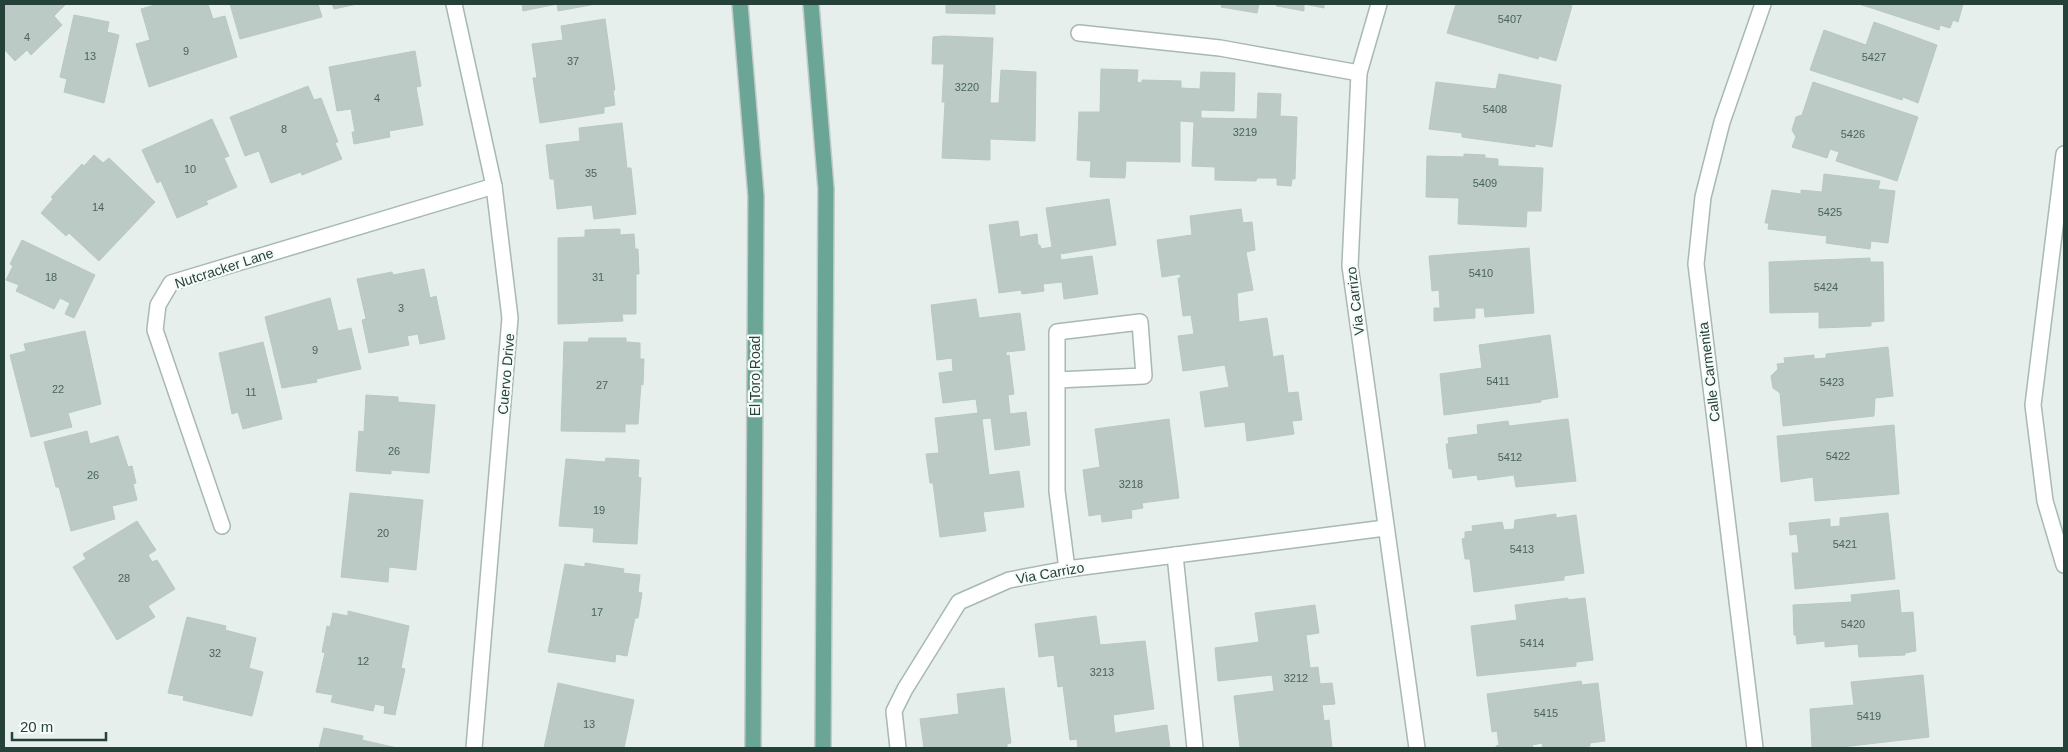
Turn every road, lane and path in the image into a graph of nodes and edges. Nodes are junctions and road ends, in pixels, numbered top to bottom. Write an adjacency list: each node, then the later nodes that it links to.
1 (454, 4): 9 (street, Cuervo Drive)
2 (740, 4): 17 (main road, El Toro Road)
3 (811, 4): 18 (main road)
4 (1379, 4): 7 (street, Via Carrizo)
5 (1763, 4): 22 (street, Calle Carmenita)
6 (1080, 33): 7 (street)
7 (1359, 73): 12 (street, Via Carrizo)
8 (2064, 154): 14 (street)
9 (494, 186): 11 (street, Nutcracker Lane); 16 (street, Cuervo Drive)
10 (1057, 380): 10 (street); 15 (street)
11 (222, 526)
12 (1385, 528): 13 (street, Via Carrizo); 21 (street, Via Carrizo)
13 (1175, 555): 15 (street, Via Carrizo); 20 (street)
14 (2064, 565)
15 (1068, 569): 19 (street, Via Carrizo)
16 (474, 748)
17 (753, 748)
18 (823, 748)
19 (898, 748)
20 (1195, 748)
21 (1417, 748)
22 (1755, 748)

